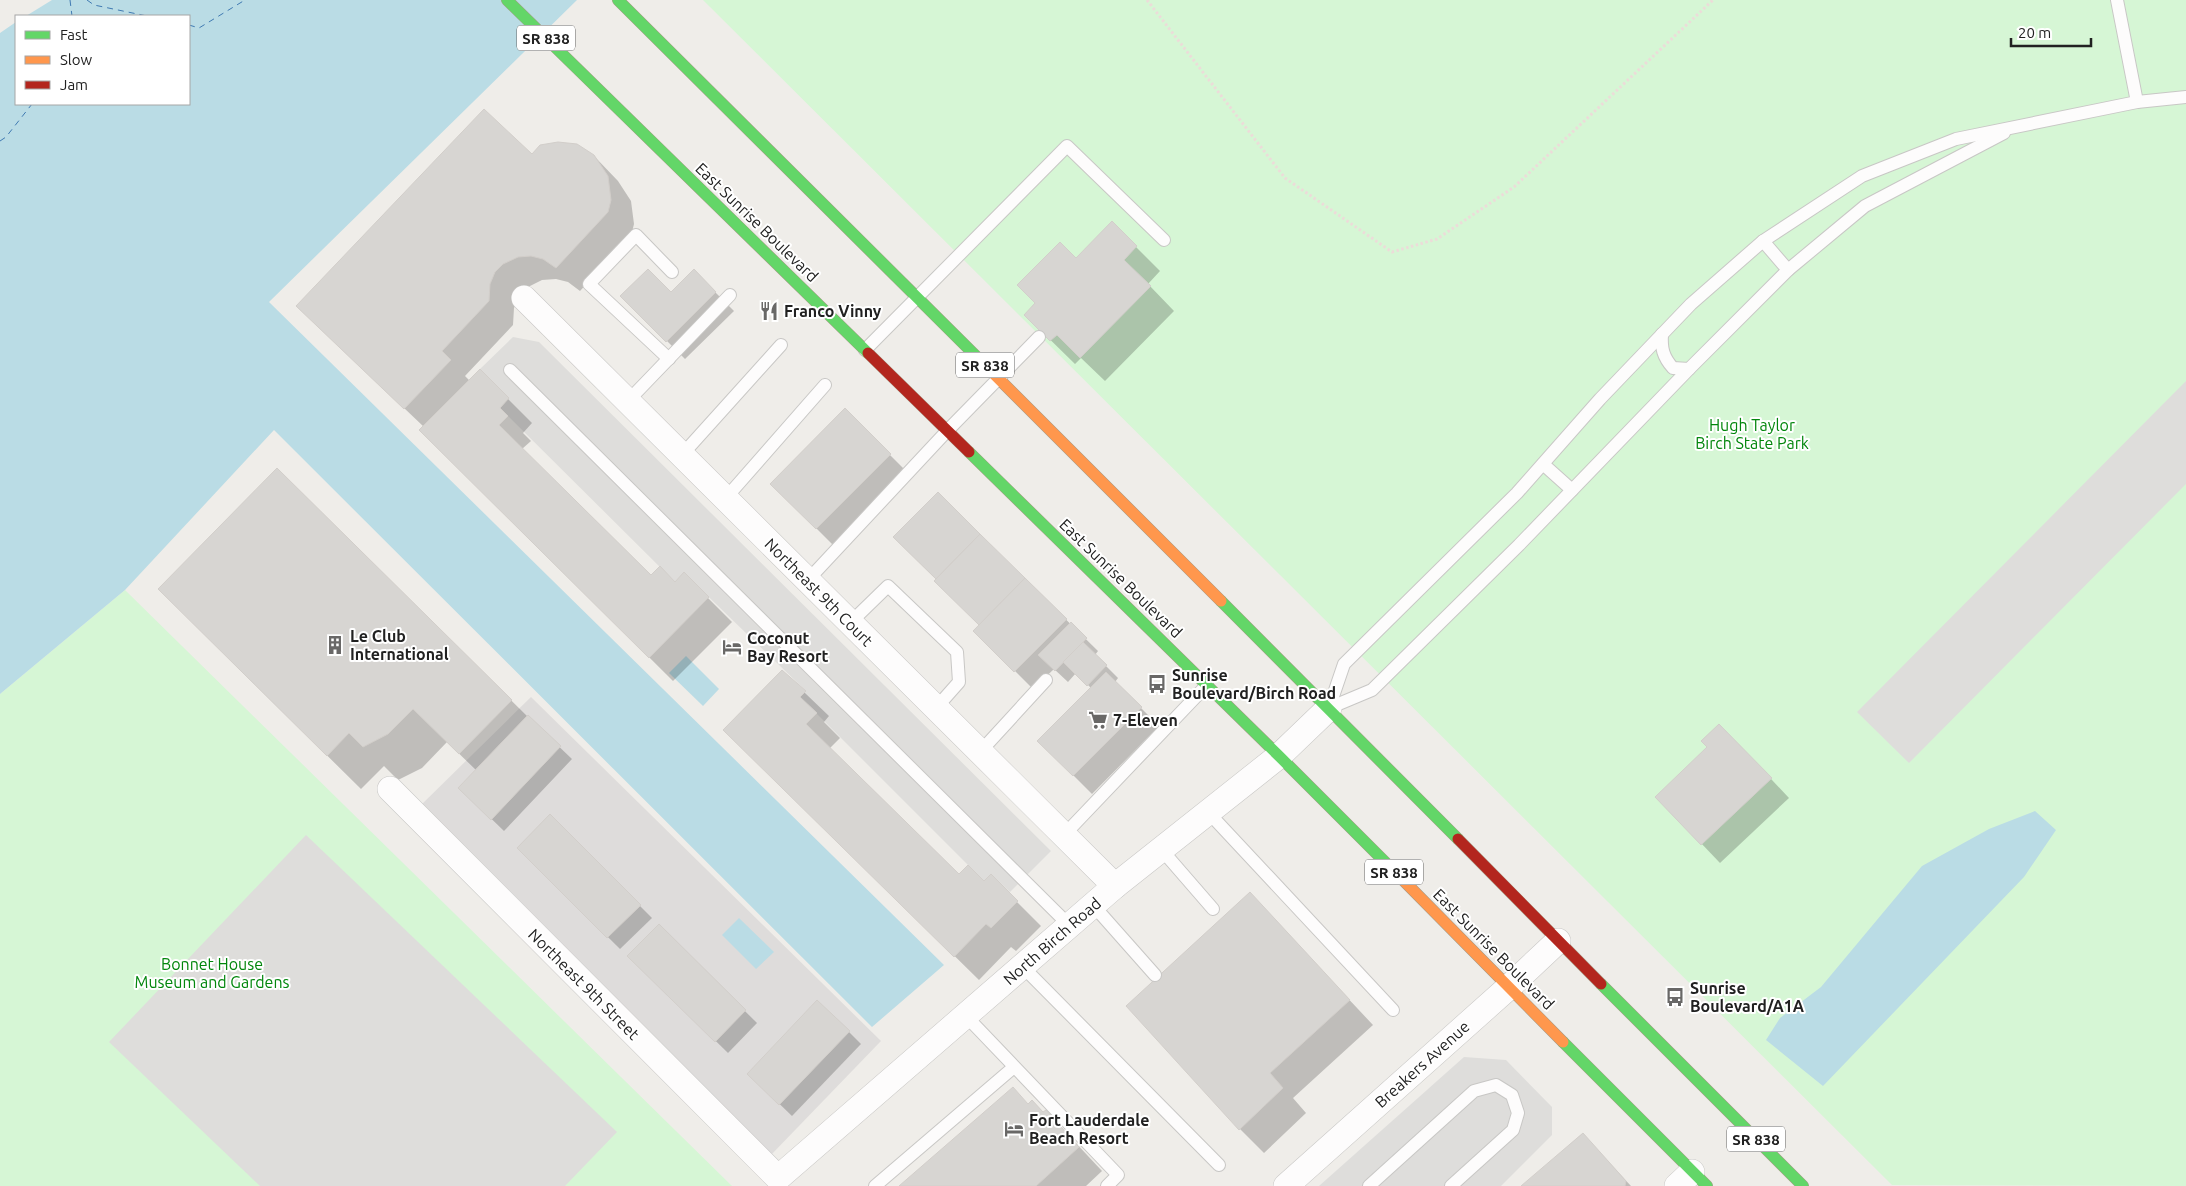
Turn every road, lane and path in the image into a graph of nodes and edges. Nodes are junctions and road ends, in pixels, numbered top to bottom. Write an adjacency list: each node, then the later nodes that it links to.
1 (507, 0): 19 (main road, East Sunrise Boulevard / SR 838)
2 (618, 0): 14 (main road, SR 838)
3 (1147, 0): 4 (path)
4 (1713, 0)
5 (2117, 0): 7 (lane)
6 (2186, 97): 7 (lane)
7 (2138, 102): 8 (lane)
8 (2022, 124): 10 (lane); 11 (lane)
9 (1164, 240): 14 (lane)
10 (1763, 241): 11 (lane); 16 (lane)
11 (1788, 270): 21 (lane)
12 (672, 272): 20 (lane)
13 (730, 295): 20 (lane)
14 (916, 297): 19 (lane); 23 (main road, SR 838)
15 (524, 298): 25 (street, Northeast 9th Court)
16 (1662, 334): 21 (lane); 28 (lane)
17 (1039, 337): 23 (lane)
18 (781, 345): 27 (lane)
19 (865, 350): 26 (main road, East Sunrise Boulevard / SR 838)
20 (668, 359): 25 (lane)
21 (1689, 369): 29 (lane)
22 (510, 370): 46 (lane)
23 (998, 378): 26 (lane); 36 (main road, SR 838)
24 (825, 385): 30 (lane)
25 (628, 402): 27 (street, Northeast 9th Court)
26 (947, 431): 31 (lane); 34 (main road, East Sunrise Boulevard / SR 838)
27 (681, 456): 30 (street, Northeast 9th Court)
28 (1543, 464): 29 (lane); 36 (lane)
29 (1572, 490): 36 (lane)
30 (725, 499): 31 (street, Northeast 9th Court)
31 (807, 580): 32 (street, Northeast 9th Court)
32 (850, 623): 35 (street, Northeast 9th Court); 35 (lane)
33 (1046, 680): 37 (lane)
34 (1207, 685): 38 (main road, East Sunrise Boulevard / SR 838); 41 (lane)
35 (936, 708): 37 (street, Northeast 9th Court)
36 (1329, 708): 38 (street, North Birch Road); 47 (main road, SR 838)
37 (980, 752): 41 (street, Northeast 9th Court)
38 (1279, 756): 40 (street, North Birch Road); 50 (main road, East Sunrise Boulevard / SR 838)
39 (390, 789): 57 (street, Northeast 9th Street)
40 (1208, 812): 42 (street, North Birch Road); 51 (lane)
41 (1064, 835): 43 (street, Northeast 9th Court)
42 (1161, 849): 43 (street, North Birch Road); 45 (lane)
43 (1115, 886): 44 (street, North Birch Road)
44 (1092, 905): 46 (street, North Birch Road); 49 (lane)
45 (1213, 909)
46 (1069, 925): 48 (street, North Birch Road)
47 (1558, 941): 50 (street, Breakers Avenue); 55 (main road, SR 838)
48 (1022, 966): 52 (street, North Birch Road); 54 (lane)
49 (1155, 975)
50 (1509, 988): 56 (main road, East Sunrise Boulevard / SR 838); 60 (street, Breakers Avenue)
51 (1393, 1010)
52 (966, 1015): 53 (lane); 57 (street, North Birch Road)
53 (1014, 1067): 58 (lane); 59 (lane)
54 (1219, 1165)
55 (1784, 1166): 63 (main road, SR 838); 64 (main road)
56 (1692, 1181)
57 (782, 1182)
58 (875, 1186)
59 (1106, 1186)
60 (1286, 1186)
61 (1369, 1186): 62 (lane)
62 (1451, 1186)
63 (1803, 1186)
64 (1811, 1186)

